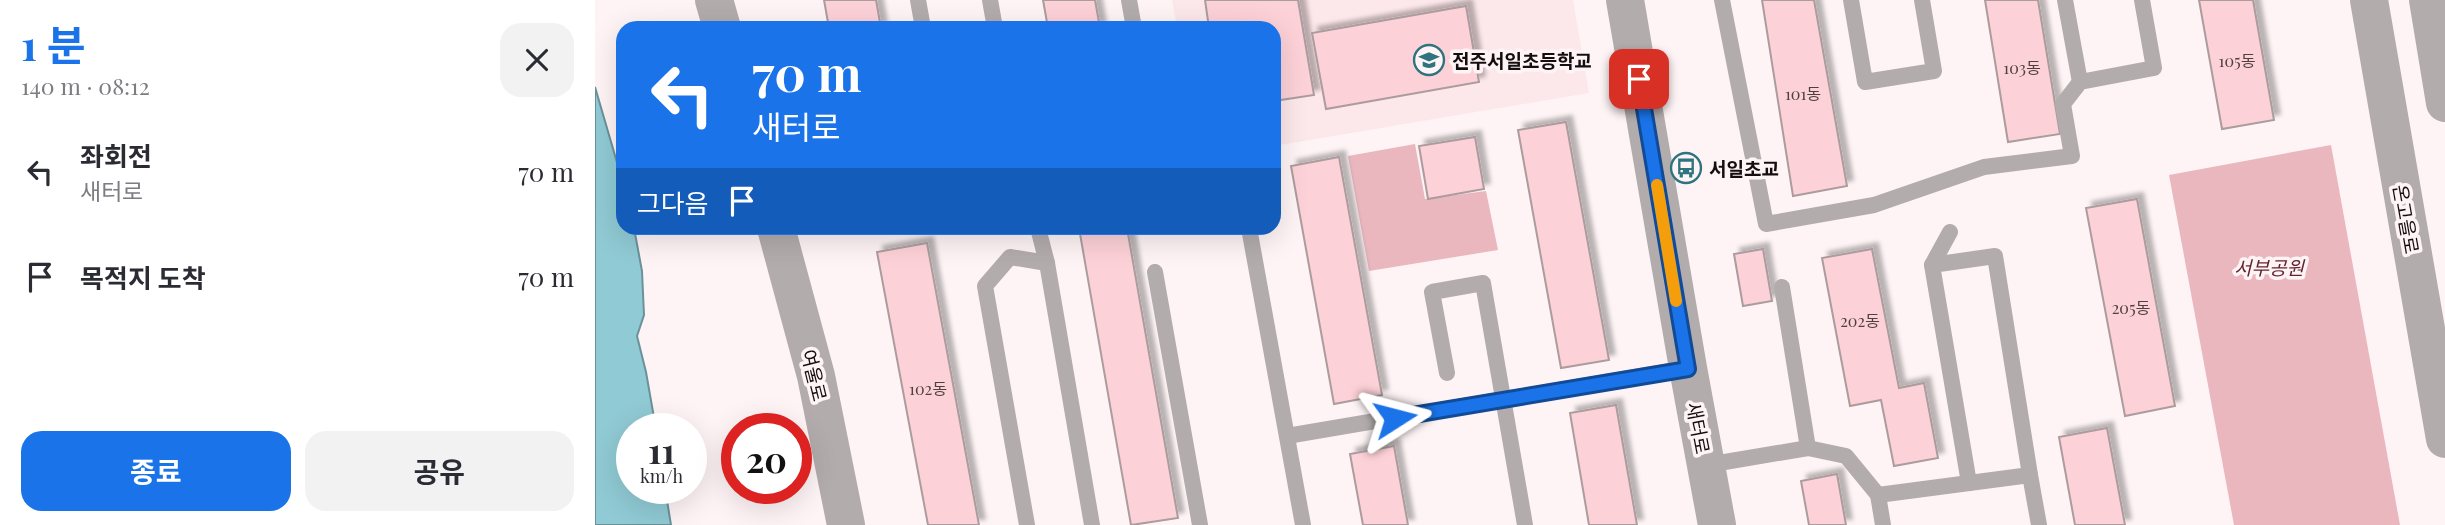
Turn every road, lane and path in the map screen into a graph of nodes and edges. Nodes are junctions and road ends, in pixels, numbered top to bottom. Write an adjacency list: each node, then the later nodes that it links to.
1 (714, 0): 13 (street)
2 (918, 0): 14 (lane)
3 (990, 0): 15 (lane)
4 (1129, 0): 16 (lane)
5 (1625, 0): 27 (street, 새터로)
6 (1722, 0): 17 (lane)
7 (1851, 0): 8 (lane)
8 (1922, 0)
9 (2065, 0): 17 (lane)
10 (2142, 0): 17 (lane)
11 (2369, 0): 31 (street, 온고을로)
12 (2428, 0): 18 (street)
13 (720, 21)
14 (922, 21)
15 (994, 21)
16 (1133, 21)
17 (2080, 82)
18 (2445, 103)
19 (1950, 232): 24 (lane)
20 (778, 235): 37 (street, 여울로)
21 (1040, 235): 23 (lane)
22 (1250, 235): 30 (lane)
23 (1048, 263): 38 (lane); 39 (lane)
24 (1933, 265): 34 (lane); 35 (lane)
25 (1155, 272): 40 (lane)
26 (1782, 288): 32 (lane)
27 (1688, 369): 29 (lane); 33 (street, 새터로)
28 (1447, 373): 29 (lane)
29 (1503, 400): 30 (lane); 42 (lane)
30 (1287, 436): 41 (lane)
31 (2445, 439)
32 (1808, 448): 33 (lane); 36 (lane)
33 (1707, 465): 43 (street, 새터로)
34 (2030, 475): 35 (lane); 45 (lane)
35 (1969, 483): 36 (lane)
36 (1878, 495): 44 (lane)
37 (846, 525)
38 (1027, 525)
39 (1092, 525)
40 (1200, 525)
41 (1303, 525)
42 (1525, 525)
43 (1717, 525)
44 (1883, 525)
45 (2039, 525)

